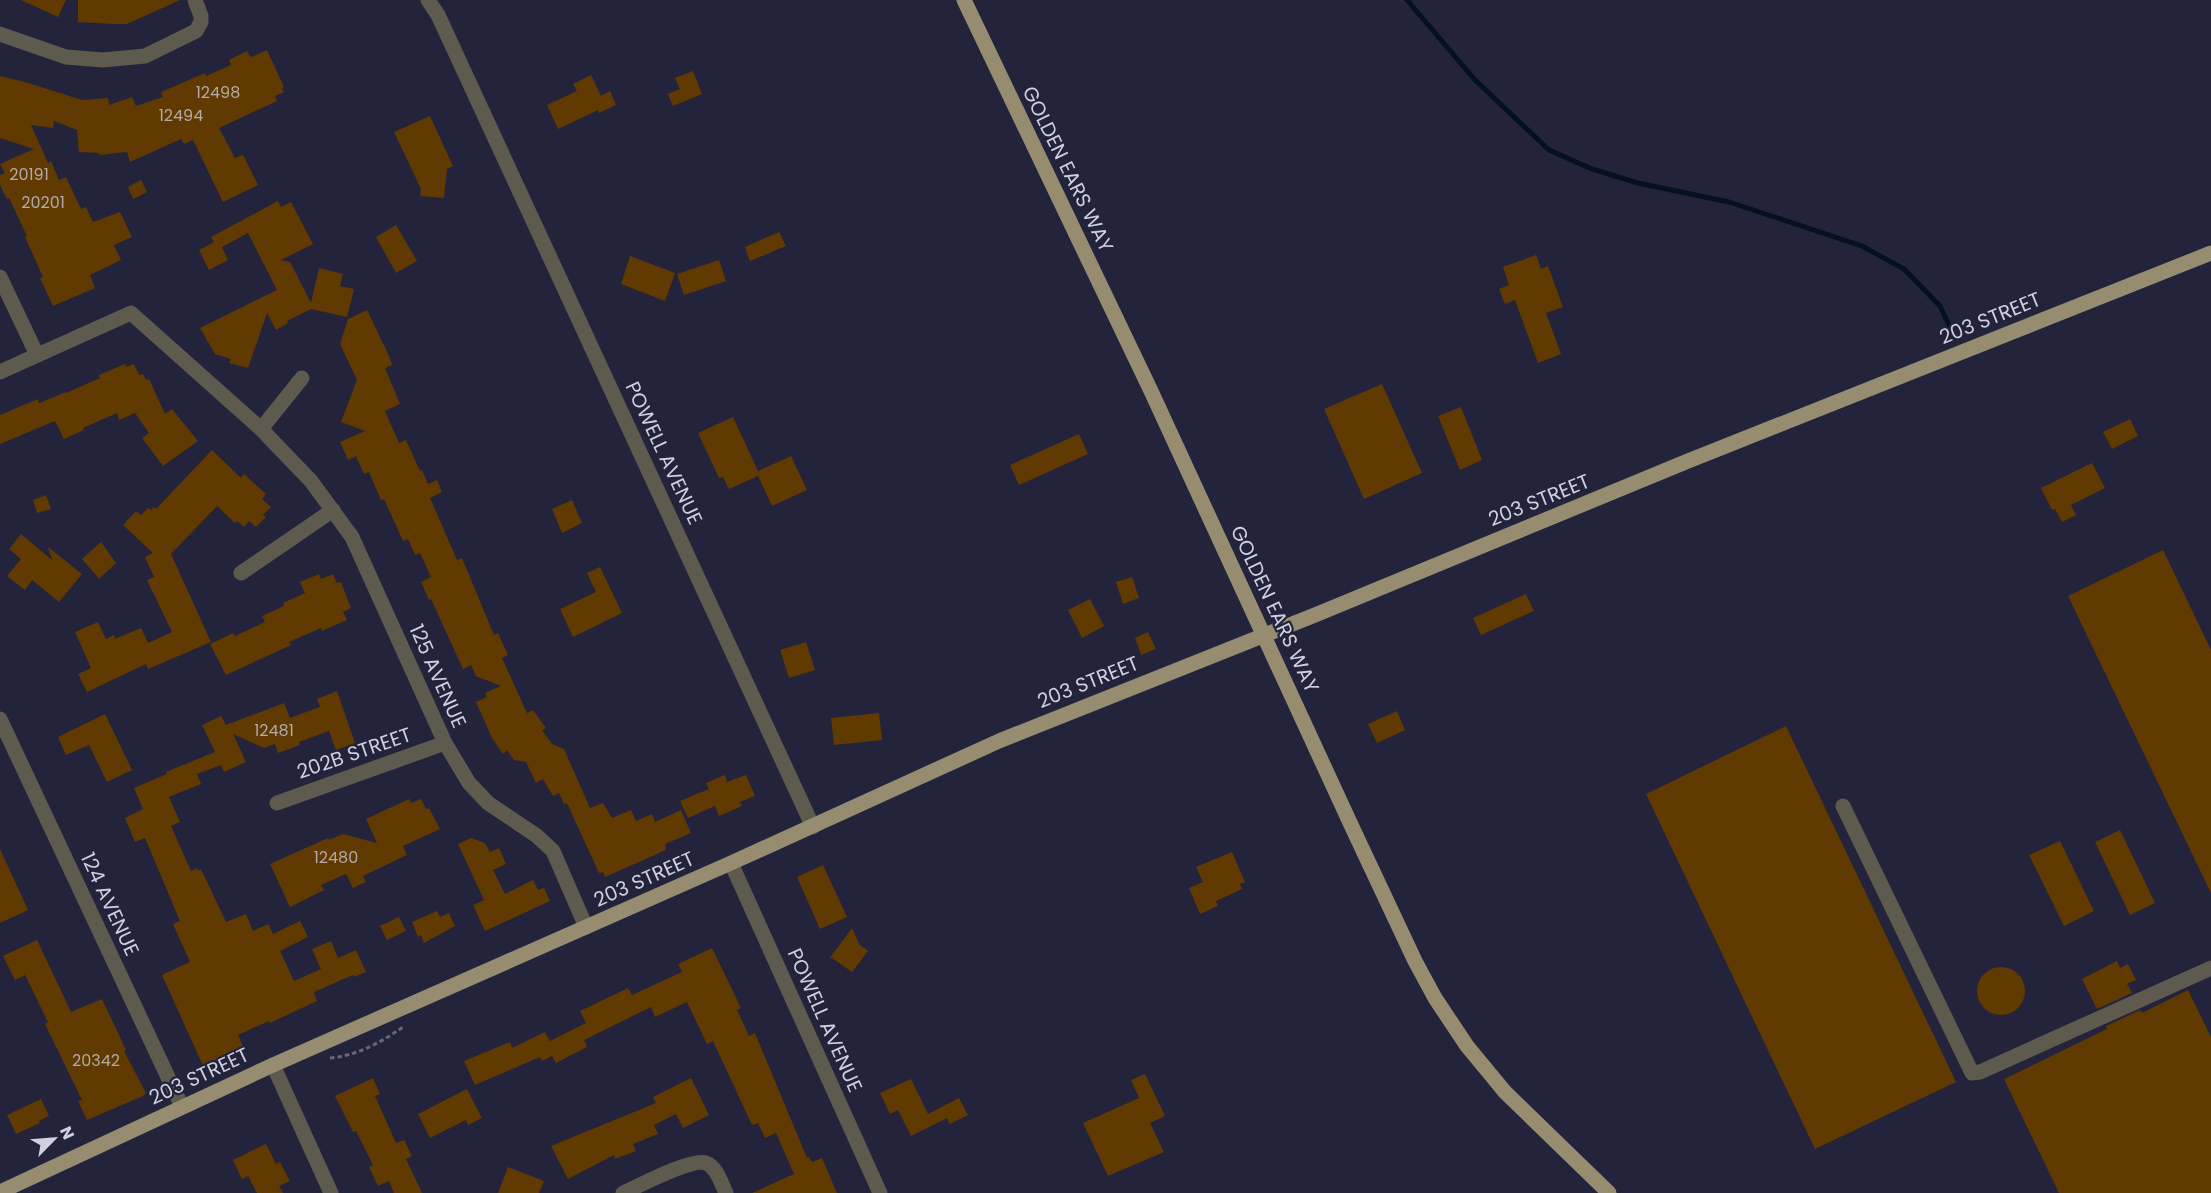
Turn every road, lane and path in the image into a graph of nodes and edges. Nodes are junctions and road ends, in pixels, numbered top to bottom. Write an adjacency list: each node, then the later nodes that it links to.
1 (195, 0): 4 (street)
2 (428, 0): 18 (street, POWELL AVENUE)
3 (964, 0): 13 (main road, GOLDEN EARS WAY)
4 (0, 34)
5 (2211, 254): 13 (main road, 203 STREET)
6 (0, 277): 7 (street)
7 (37, 355): 8 (street); 10 (street, 125 AVENUE)
8 (0, 372)
9 (302, 378): 10 (street)
10 (261, 429): 11 (street, 125 AVENUE)
11 (333, 510): 12 (street); 15 (street, 125 AVENUE)
12 (241, 573)
13 (1263, 635): 18 (main road, 203 STREET); 29 (main road, GOLDEN EARS WAY)
14 (0, 719): 23 (street, 124 AVENUE)
15 (446, 743): 16 (street, 202B STREET); 20 (street, 125 AVENUE)
16 (277, 803)
17 (1843, 806): 21 (street)
18 (813, 827): 19 (main road, 203 STREET)
19 (731, 863): 20 (main road, 203 STREET); 28 (street, POWELL AVENUE)
20 (586, 927): 22 (main road, 203 STREET)
21 (2211, 968)
22 (273, 1065): 23 (main road, 203 STREET); 25 (street)
23 (182, 1107): 24 (main road, 203 STREET)
24 (0, 1192)
25 (331, 1193)
26 (623, 1193): 27 (street)
27 (726, 1193)
28 (880, 1193)
29 (1609, 1193)

